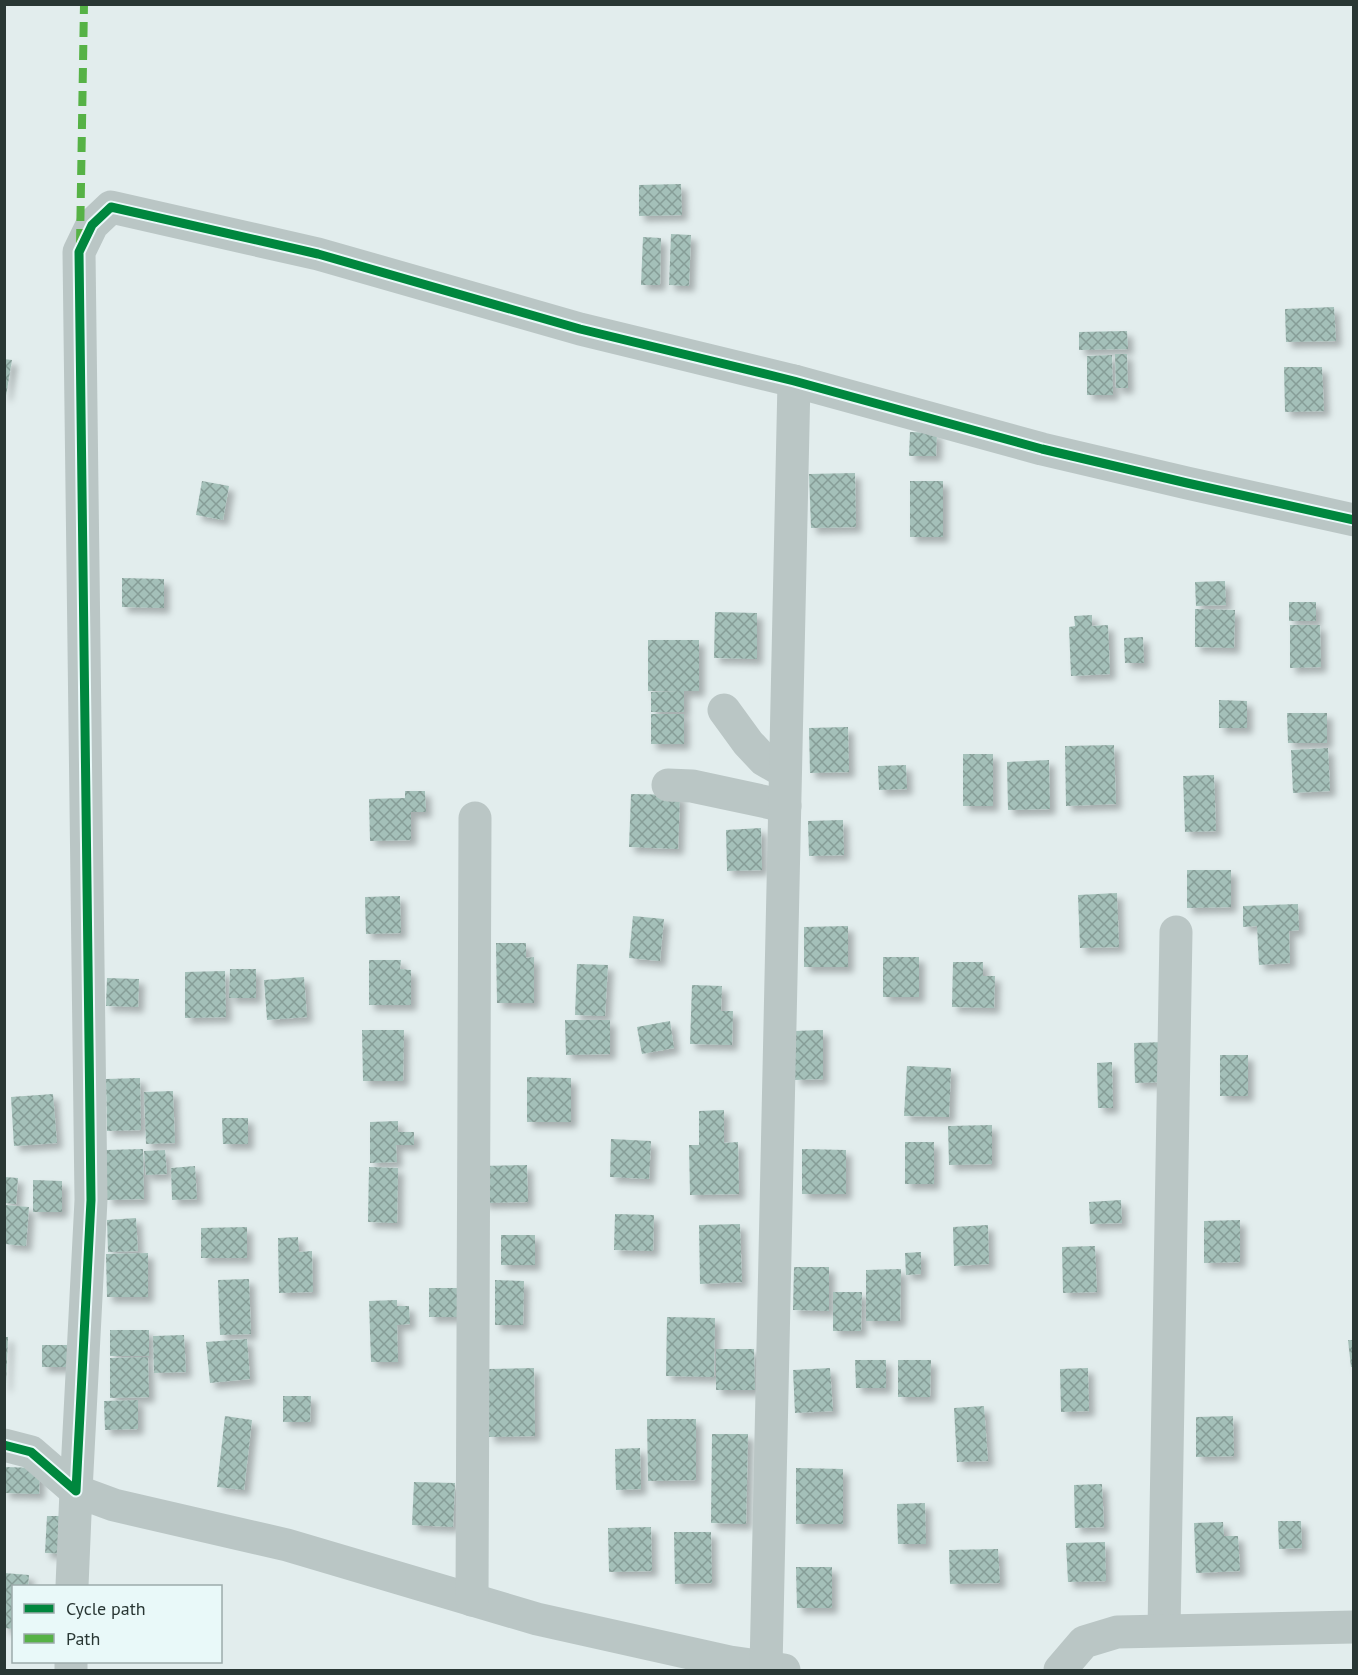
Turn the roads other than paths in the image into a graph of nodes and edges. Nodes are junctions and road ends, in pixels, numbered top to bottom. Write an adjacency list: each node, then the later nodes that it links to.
1 (794, 381): 2 (street); 4 (street); 10 (street)
2 (1353, 520)
3 (724, 710): 4 (street)
4 (785, 772): 6 (street)
5 (668, 785): 6 (street)
6 (785, 806): 15 (street)
7 (475, 818): 12 (street)
8 (1176, 932): 14 (street)
9 (4, 1446): 10 (street)
10 (76, 1491): 11 (street); 12 (street)
11 (72, 1585)
12 (472, 1600): 15 (street)
13 (1353, 1627): 14 (street)
14 (1164, 1630): 16 (street)
15 (775, 1669)
16 (1060, 1671)

